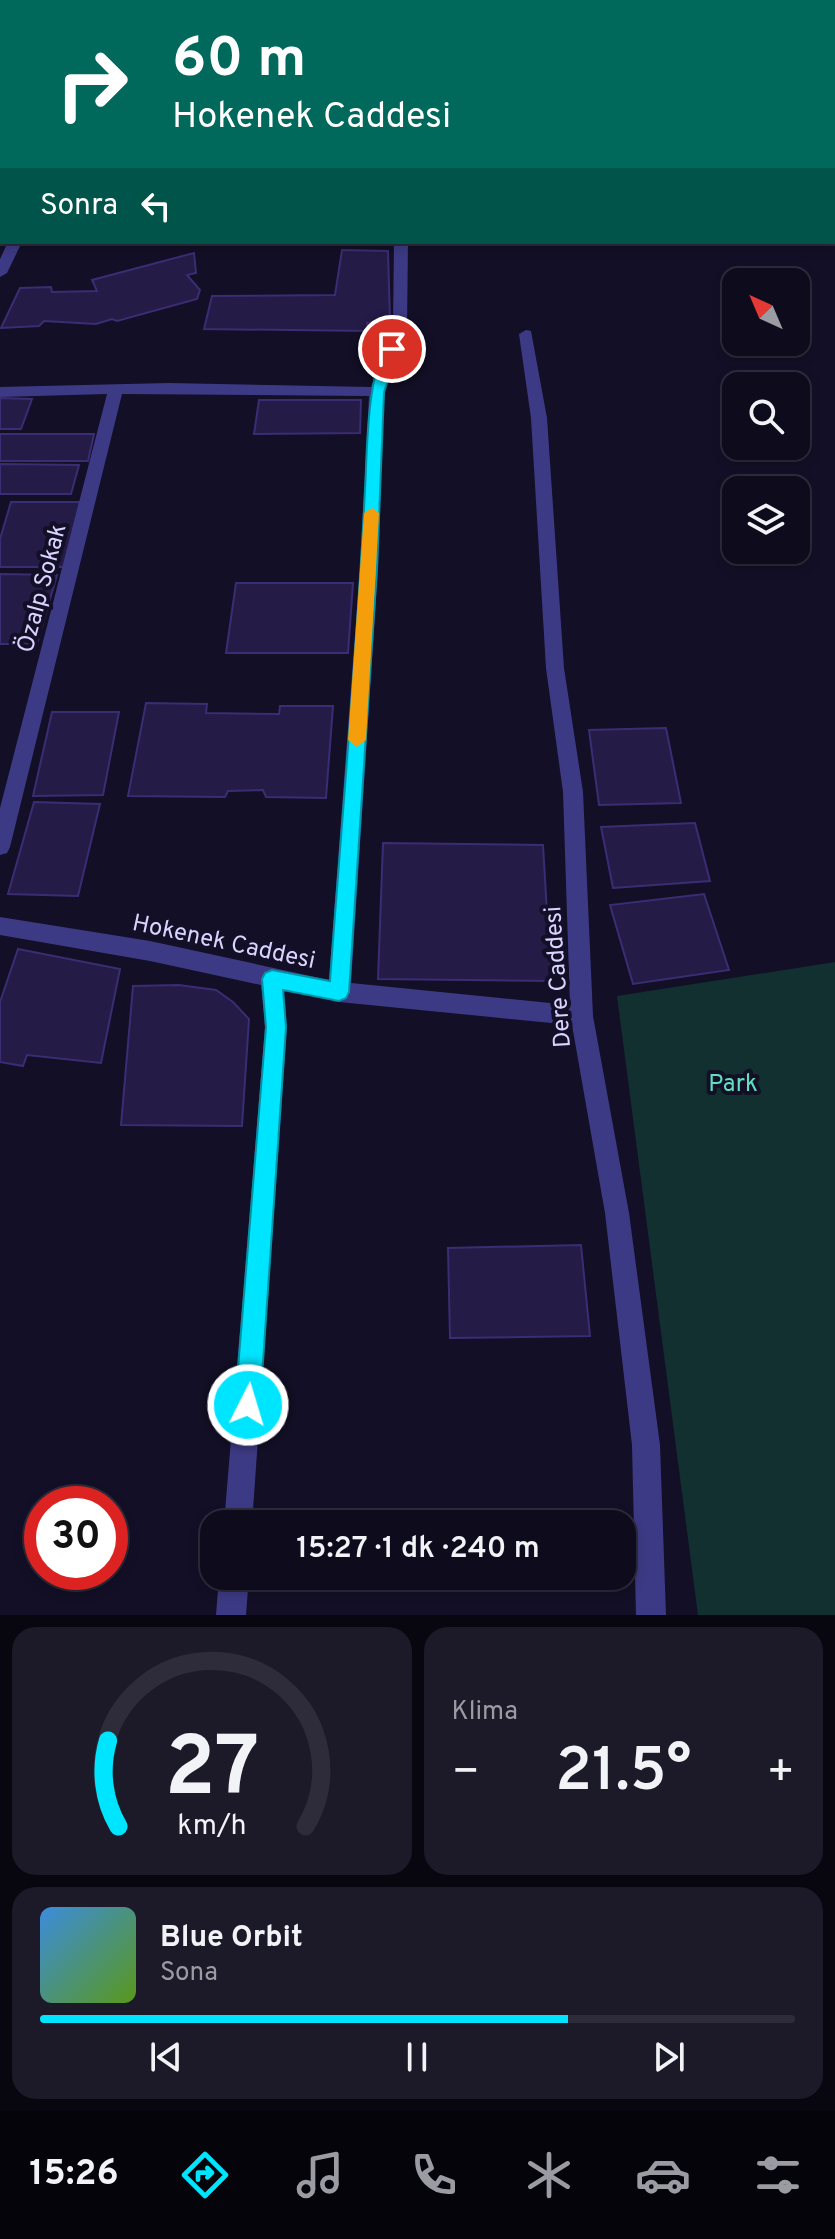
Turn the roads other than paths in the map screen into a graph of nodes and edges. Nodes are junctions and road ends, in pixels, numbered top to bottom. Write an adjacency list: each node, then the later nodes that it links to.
1 (14, 244): 3 (street)
2 (401, 244): 7 (street)
3 (0, 273)
4 (526, 334): 12 (street, Dere Caddesi)
5 (116, 389): 6 (street); 7 (street); 8 (street, Özalp Sokak)
6 (0, 392)
7 (377, 392): 11 (street)
8 (0, 847)
9 (0, 926): 10 (street, Hokenek Caddesi)
10 (272, 979): 11 (street, Hokenek Caddesi); 13 (street)
11 (339, 992): 12 (street, Hokenek Caddesi)
12 (582, 1016): 16 (street, Dere Caddesi)
13 (239, 1510)
14 (233, 1590): 15 (street)
15 (231, 1615)
16 (651, 1615)

